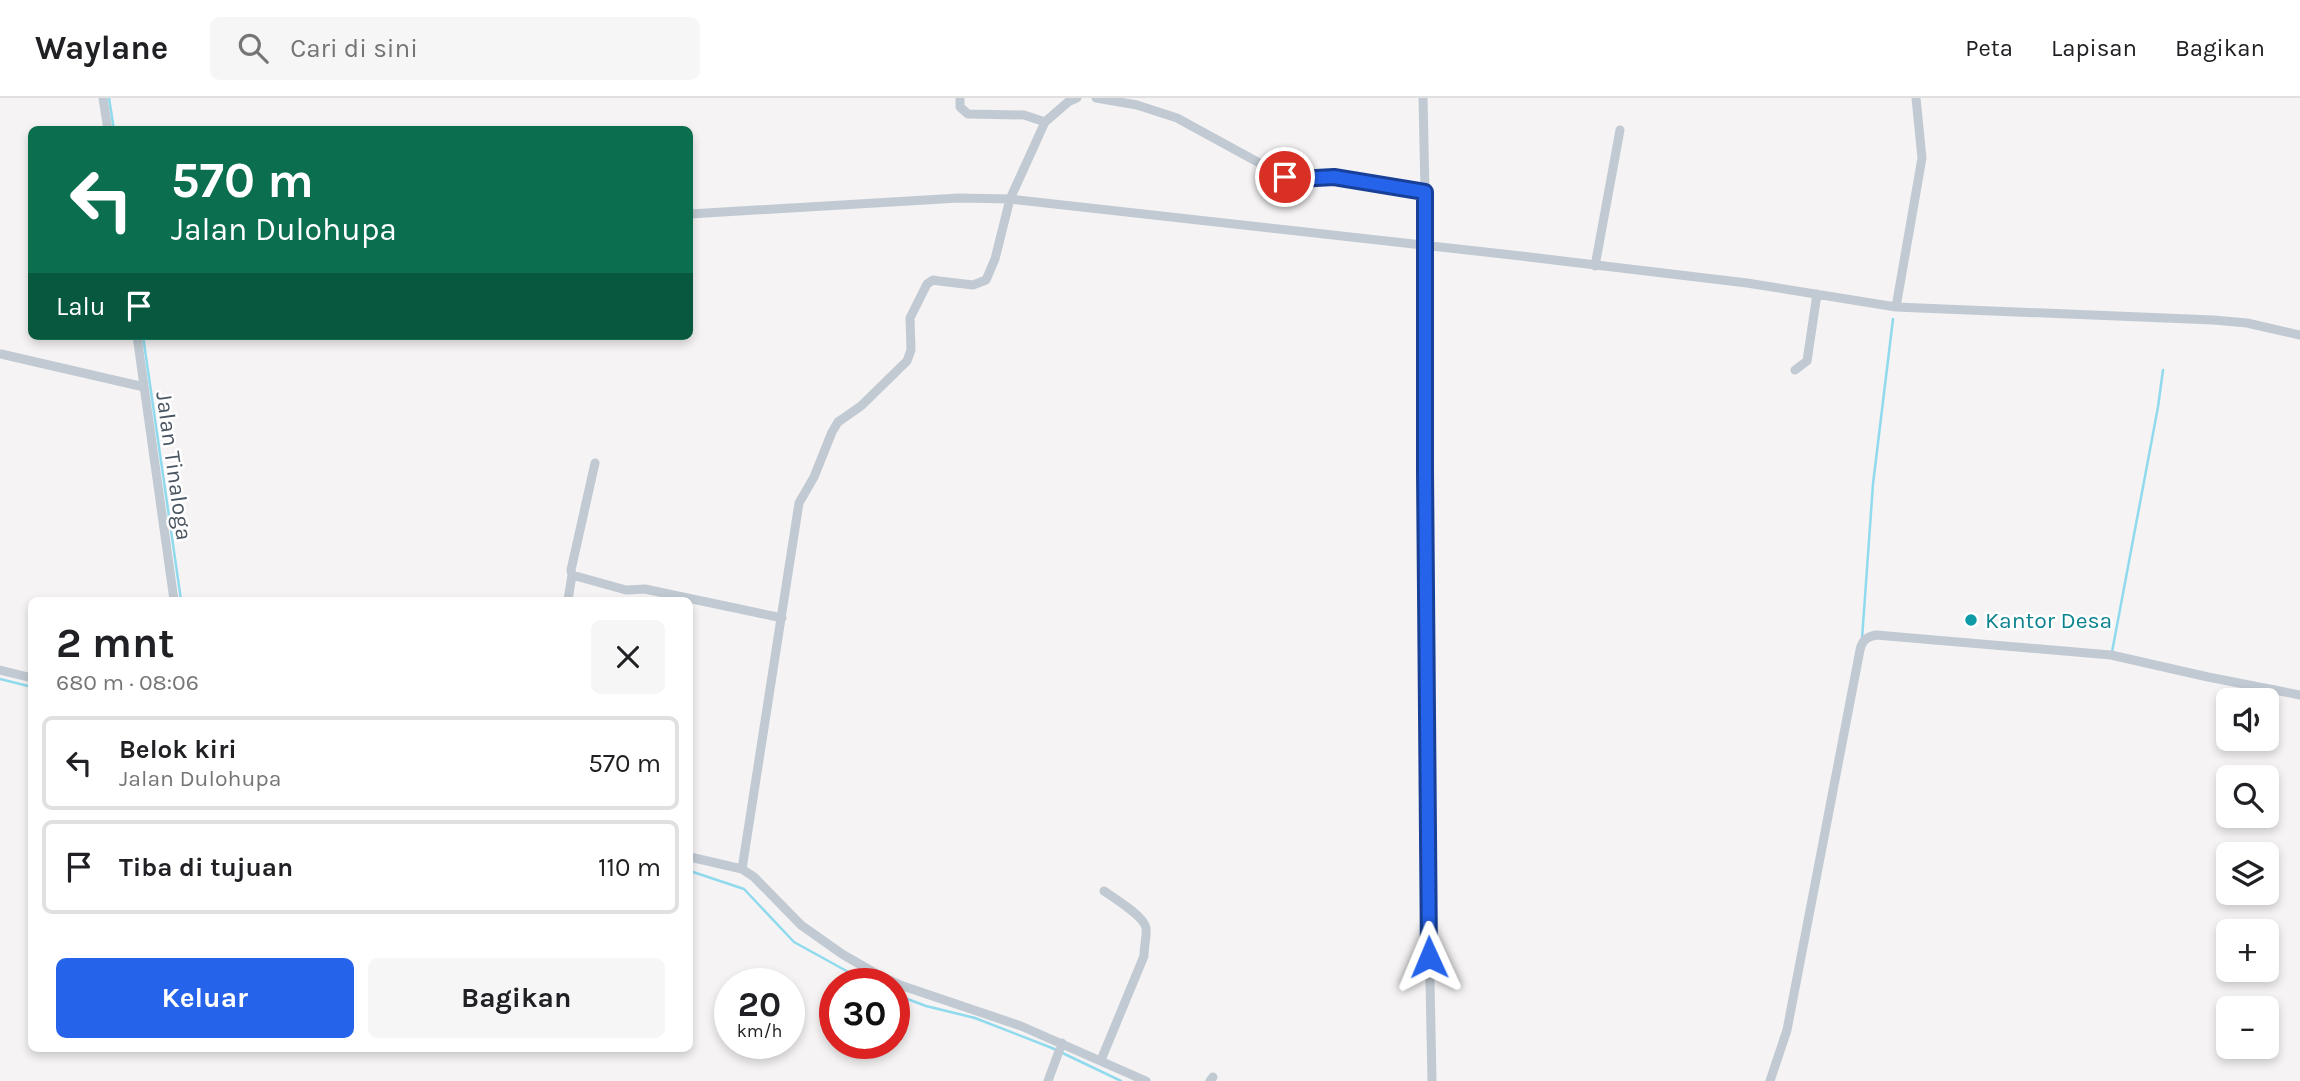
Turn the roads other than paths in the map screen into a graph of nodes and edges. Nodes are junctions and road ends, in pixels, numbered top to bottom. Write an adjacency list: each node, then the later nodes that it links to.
1 (103, 98): 8 (street)
2 (960, 98): 7 (street)
3 (1077, 98): 7 (street)
4 (1096, 98): 10 (street)
5 (1423, 98): 10 (street)
6 (1916, 98): 16 (street)
7 (1045, 122): 11 (street)
8 (107, 126)
9 (1620, 130): 14 (street)
10 (1425, 192): 13 (street)
11 (1010, 200): 12 (street); 13 (street); 28 (street)
12 (693, 214)
13 (1420, 244): 14 (street); 39 (street)
14 (1595, 266): 15 (street)
15 (1817, 294): 16 (street); 20 (street)
16 (1896, 307): 17 (street)
17 (2300, 335)
18 (138, 340): 21 (street, Jalan Tinaloga)
19 (1, 354): 21 (street)
20 (1795, 370)
21 (144, 387): 24 (street, Jalan Tinaloga)
22 (595, 463): 23 (street)
23 (572, 575): 25 (street); 26 (street)
24 (174, 597)
25 (568, 597)
26 (683, 597)
27 (693, 599): 28 (street)
28 (782, 618): 33 (street)
29 (0, 670): 30 (street)
30 (28, 677)
31 (2300, 695): 40 (street)
32 (693, 858): 33 (street)
33 (742, 869): 35 (street)
34 (1104, 891): 36 (street)
35 (1060, 1049): 36 (street); 37 (street)
36 (1103, 1056): 38 (street)
37 (1048, 1081)
38 (1146, 1081)
39 (1432, 1081)
40 (1770, 1081)

